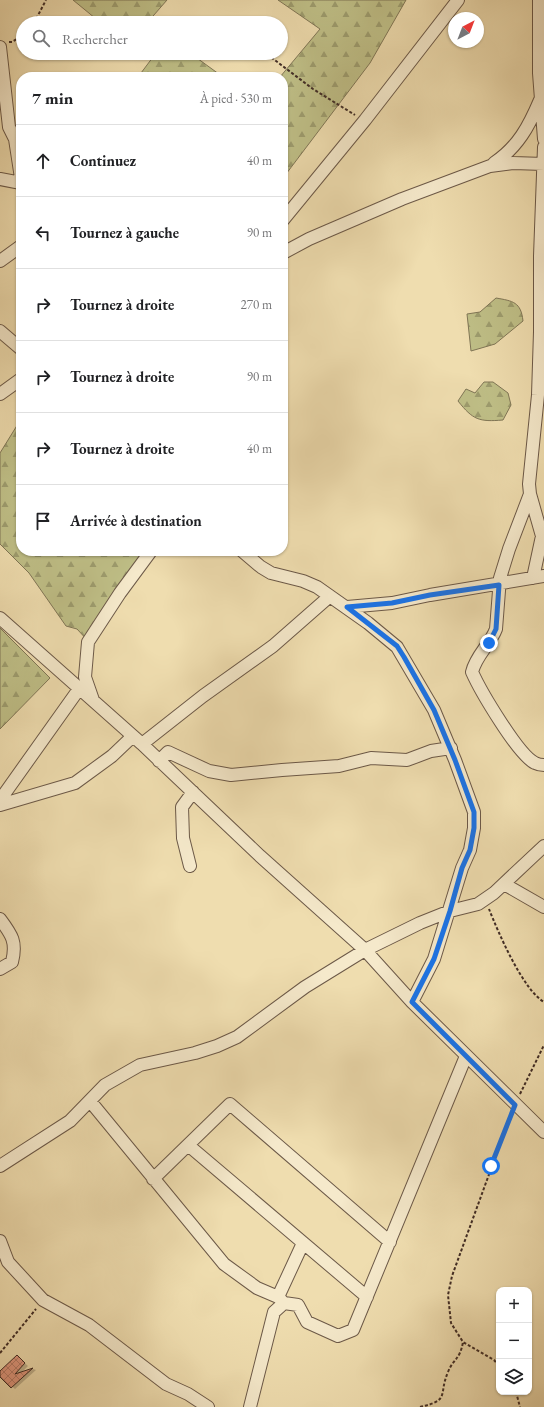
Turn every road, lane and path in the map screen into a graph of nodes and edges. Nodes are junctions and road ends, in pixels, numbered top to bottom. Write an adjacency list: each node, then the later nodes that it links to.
1 (46, 0): 4 (path)
2 (458, 0): 9 (street)
3 (539, 0): 8 (street)
4 (38, 16)
5 (16, 39): 6 (path)
6 (3, 45): 11 (street)
7 (275, 60): 9 (path)
8 (540, 99): 10 (street); 14 (street)
9 (364, 120): 18 (street)
10 (544, 139)
11 (16, 145)
12 (544, 147): 13 (street)
13 (544, 164): 14 (street); 17 (street)
14 (490, 166): 20 (street)
15 (0, 179): 16 (street)
16 (16, 182)
17 (544, 195): 22 (street)
18 (288, 214)
19 (16, 250): 21 (street)
20 (288, 250)
21 (0, 261)
22 (542, 329): 28 (street)
23 (2, 336): 24 (street); 25 (street)
24 (16, 338)
25 (16, 346)
26 (16, 383): 27 (street)
27 (0, 394)
28 (530, 494): 31 (street); 32 (street)
29 (147, 556): 37 (street)
30 (248, 556): 33 (street)
31 (539, 577): 32 (street)
32 (499, 585): 34 (street); 41 (street)
33 (330, 596): 34 (street); 38 (street)
34 (347, 607): 39 (street)
35 (0, 618): 36 (street)
36 (79, 688): 37 (street); 43 (street)
37 (93, 701): 38 (street)
38 (138, 740): 40 (street); 44 (street)
39 (451, 748): 40 (street); 50 (street)
40 (159, 761): 42 (street)
41 (544, 765)
42 (193, 792): 46 (street); 52 (street)
43 (0, 800)
44 (0, 805)
45 (544, 846): 47 (street)
46 (190, 866)
47 (504, 884): 48 (street); 49 (street)
48 (485, 899): 50 (street); 55 (path)
49 (544, 907)
50 (450, 911): 52 (street); 54 (street)
51 (0, 919): 53 (street)
52 (366, 950): 54 (street); 58 (street)
53 (0, 969)
54 (412, 1002): 57 (street)
55 (544, 1002)
56 (544, 1044): 59 (path)
57 (466, 1056): 59 (street); 65 (street)
58 (90, 1101): 62 (street); 63 (street)
59 (515, 1105): 60 (street); 70 (path)
60 (544, 1132)
61 (188, 1146): 63 (street); 65 (street); 66 (street)
62 (0, 1166)
63 (153, 1179): 69 (street)
64 (0, 1241): 68 (street)
65 (390, 1242): 67 (street)
66 (303, 1243): 67 (street); 69 (street)
67 (367, 1297): 69 (street)
68 (43, 1300): 71 (path); 74 (street)
69 (281, 1300): 75 (street)
70 (463, 1342): 72 (path); 76 (path)
71 (0, 1353)
72 (496, 1362)
73 (517, 1395): 77 (path)
74 (208, 1407)
75 (250, 1407)
76 (420, 1407)
77 (520, 1407)

